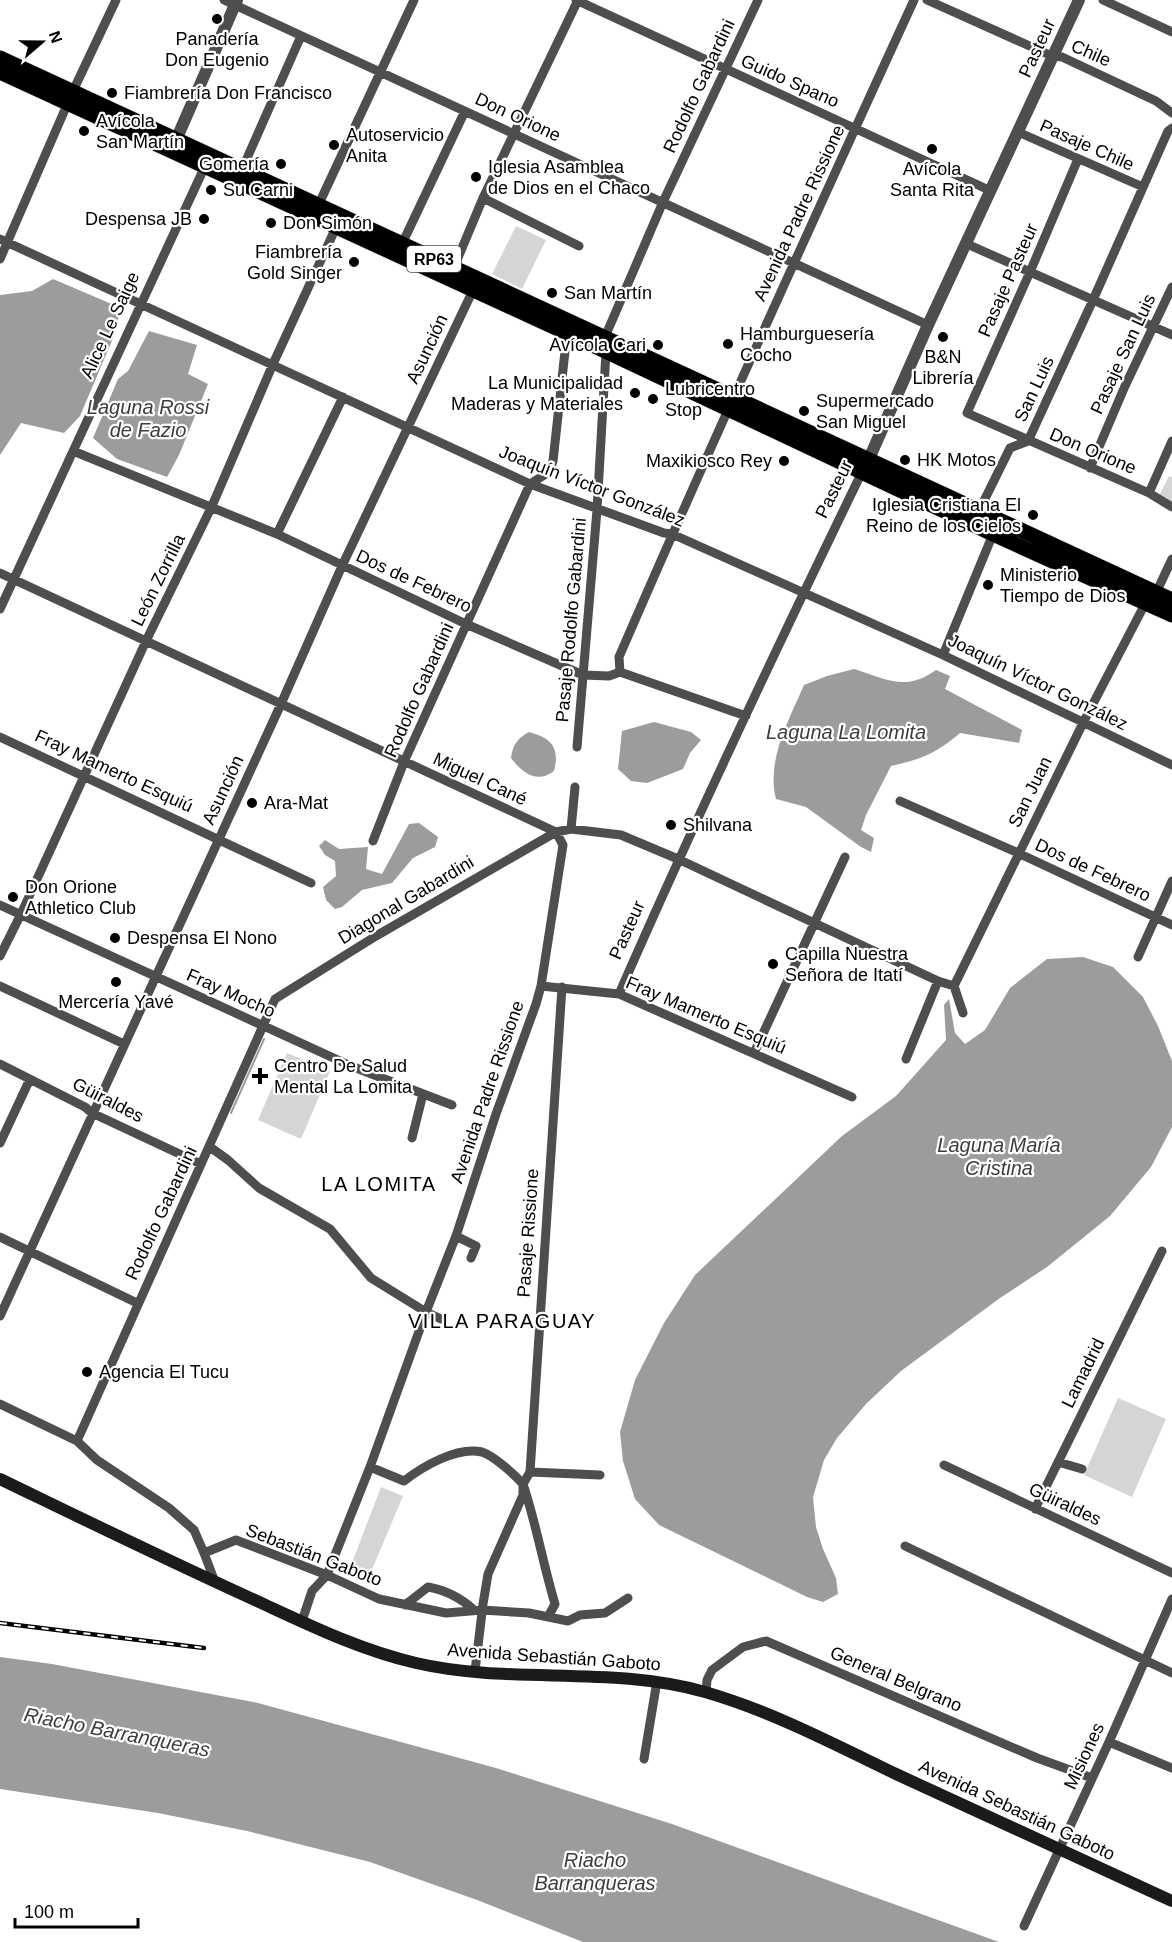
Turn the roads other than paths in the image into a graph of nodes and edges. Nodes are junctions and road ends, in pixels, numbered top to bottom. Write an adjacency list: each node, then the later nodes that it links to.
1 (116, 0): 17 (street)
2 (414, 0): 15 (street)
3 (577, 0): 14 (street, Guido Spano); 23 (street)
4 (758, 0): 14 (street, Rodolfo Gabardini)
5 (914, 0): 21 (street, Avenida Padre Rissione)
6 (927, 0): 12 (street, Chile)
7 (1079, 0): 12 (street, Pasteur)
8 (1103, 0): 10 (street)
9 (232, 2): 11 (street, Don Orione); 24 (street)
10 (1172, 32)
11 (301, 36): 15 (street, Don Orione); 27 (street)
12 (1052, 56): 19 (street, Chile); 22 (street, Pasteur)
13 (0, 58): 17 (main road, RP63)
14 (724, 70): 21 (street, Guido Spano); 31 (street, Rodolfo Gabardini)
15 (380, 71): 18 (street, Don Orione); 32 (street)
16 (0, 72): 17 (main road, RP63)
17 (71, 97): 24 (main road, RP63); 34 (street)
18 (465, 111): 23 (street, Don Orione); 35 (street)
19 (1172, 113)
20 (1172, 128): 28 (street, San Luis)
21 (856, 129): 29 (street, Guido Spano); 39 (street, Avenida Padre Rissione)
22 (1018, 132): 25 (street, Pasaje Chile); 29 (street, Pasteur)
23 (514, 133): 30 (street); 31 (street, Don Orione)
24 (173, 145): 26 (main road, RP63)
25 (1078, 159): 28 (street, Pasaje Chile); 40 (street, Pasaje Pasteur)
26 (207, 161): 27 (main road, RP63); 45 (street, Alice Le Saige)
27 (239, 176): 32 (main road, RP63)
28 (1143, 187): 44 (street, San Luis)
29 (991, 191): 36 (street, Pasteur)
30 (483, 198): 37 (street); 41 (street)
31 (663, 202): 39 (street, Don Orione); 50 (street, Rodolfo Gabardini)
32 (316, 210): 33 (main road, RP63)
33 (339, 221): 35 (main road, RP63); 41 (main road, RP63); 51 (street, León Zorrilla)
34 (3, 240): 38 (street); 45 (street, Joaquín Víctor González)
35 (402, 244): 41 (main road, RP63)
36 (967, 244): 40 (street); 46 (street, Pasteur)
37 (579, 246)
38 (0, 259)
39 (793, 264): 46 (street, Don Orione); 53 (street, Avenida Padre Rissione)
40 (1030, 272): 44 (street); 54 (street, Pasaje Pasteur)
41 (451, 274): 42 (main road, RP63)
42 (475, 285): 47 (main road, RP63); 55 (street, Asunción)
43 (1172, 287): 48 (street, Pasaje San Luis)
44 (1093, 300): 48 (street); 56 (street, San Luis)
45 (139, 304): 51 (street, Joaquín Víctor González); 58 (street, Alice Le Saige)
46 (928, 325): 59 (street, Pasteur)
47 (570, 327): 50 (main road, RP63); 61 (street, Rodolfo Gabardini)
48 (1153, 327): 49 (street); 60 (street, Pasaje San Luis)
49 (1172, 335)
50 (605, 344): 53 (main road, RP63); 65 (street, Pasaje Rodolfo Gabardini)
51 (273, 364): 52 (street, Joaquín Víctor González); 63 (street, León Zorrilla)
52 (343, 397): 55 (street, Joaquín Víctor González); 67 (street)
53 (731, 404): 59 (main road, RP63); 68 (street, Avenida Padre Rissione)
54 (968, 413): 56 (street, Don Orione)
55 (408, 428): 61 (street, Joaquín Víctor González); 71 (street, Asunción)
56 (1028, 441): 60 (street, Don Orione); 66 (street, San Luis)
57 (1172, 441): 62 (street)
58 (73, 451): 63 (street, Dos de Febrero); 73 (street, Alice Le Saige)
59 (866, 466): 66 (main road, RP63); 69 (main road, RP63); 74 (street, Pasteur)
60 (1090, 468): 62 (street, Don Orione)
61 (530, 484): 65 (street, Joaquín Víctor González); 79 (street, Rodolfo Gabardini)
62 (1149, 493): 64 (street, Don Orione)
63 (212, 506): 67 (street, Dos de Febrero); 80 (street, León Zorrilla)
64 (1172, 507)
65 (597, 510): 68 (street, Joaquín Víctor González); 83 (street, Pasaje Rodolfo Gabardini)
66 (979, 512): 69 (street); 75 (main road, RP63)
67 (277, 534): 71 (street, Dos de Febrero)
68 (672, 534): 74 (street, Joaquín Víctor González); 82 (street, Avenida Padre Rissione)
69 (993, 534): 75 (main road, RP63); 81 (street)
70 (1172, 559): 75 (street, San Juan)
71 (342, 566): 79 (street, Dos de Febrero); 84 (street, Asunción)
72 (0, 573): 73 (street, Miguel Cané)
73 (14, 579): 77 (street, Alice Le Saige); 80 (street, Miguel Cané)
74 (803, 591): 81 (street, Joaquín Víctor González); 85 (street, Pasteur)
75 (1151, 598): 76 (main road, RP63); 78 (main road, RP63); 86 (street, San Juan)
76 (1172, 600)
77 (0, 609)
78 (1172, 615)
79 (466, 624): 83 (street, Dos de Febrero); 89 (street, Rodolfo Gabardini)
80 (146, 641): 84 (street, Miguel Cané); 91 (street, León Zorrilla)
81 (943, 655): 86 (street, Joaquín Víctor González)
82 (620, 672): 83 (street, Dos de Febrero); 85 (street, Dos de Febrero)
83 (583, 675): 88 (street, Pasaje Rodolfo Gabardini)
84 (281, 704): 89 (street, Miguel Cané); 96 (street, Asunción)
85 (746, 716): 100 (street, Pasteur)
86 (1083, 723): 90 (street, Joaquín Víctor González); 98 (street, San Juan)
87 (0, 736): 91 (street, Fray Mamerto Esquiú)
88 (577, 747)
89 (404, 762): 95 (street, Miguel Cané); 97 (street, Rodolfo Gabardini)
90 (1172, 765)
91 (84, 776): 96 (street, Fray Mamerto Esquiú); 104 (street, León Zorrilla)
92 (575, 787): 94 (street)
93 (900, 801): 98 (street, Dos de Febrero)
94 (571, 829): 95 (street); 100 (street)
95 (556, 832): 113 (street, Avenida Padre Rissione); 117 (street, Diagonal Gabardini)
96 (218, 839): 102 (street, Fray Mamerto Esquiú); 110 (street, Asunción)
97 (374, 841)
98 (1018, 853): 105 (street, Dos de Febrero); 115 (street, San Juan)
99 (845, 857): 106 (street)
100 (678, 859): 106 (street); 116 (street, Pasteur)
101 (1172, 881): 105 (street)
102 (310, 883)
103 (0, 905): 104 (street, Fray Mocho)
104 (21, 914): 108 (street, León Zorrilla); 110 (street, Fray Mocho)
105 (1155, 917): 107 (street, Dos de Febrero); 109 (street)
106 (815, 923): 111 (street); 121 (street)
107 (1172, 925)
108 (0, 956)
109 (1138, 957)
110 (156, 977): 119 (street, Fray Mocho); 120 (street, Asunción)
111 (938, 981): 115 (street); 122 (street)
112 (0, 986): 120 (street)
113 (541, 986): 114 (street, Fray Mamerto Esquiú); 133 (street, Avenida Padre Rissione)
114 (562, 987): 116 (street, Fray Mamerto Esquiú); 148 (street, Pasaje Rissione)
115 (954, 987): 118 (street)
116 (619, 994): 121 (street, Fray Mamerto Esquiú)
117 (275, 999): 119 (street, Rodolfo Gabardini)
118 (963, 1013)
119 (264, 1026): 125 (street, Fray Mocho); 131 (street, Rodolfo Gabardini)
120 (124, 1044): 128 (street, Asunción)
121 (754, 1053): 126 (street, Fray Mamerto Esquiú)
122 (906, 1059)
123 (0, 1064): 124 (street, Güiraldes)
124 (30, 1079): 128 (street, Güiraldes); 130 (street)
125 (423, 1094): 127 (street, Fray Mocho); 129 (street)
126 (852, 1097)
127 (452, 1105)
128 (92, 1113): 132 (street, Güiraldes); 135 (street, Asunción)
129 (412, 1138)
130 (0, 1143)
131 (210, 1147): 132 (street, Rodolfo Gabardini); 139 (street)
132 (201, 1164): 138 (street, Rodolfo Gabardini)
133 (456, 1236): 137 (street); 139 (street, Avenida Padre Rissione)
134 (0, 1237): 135 (street)
135 (29, 1251): 138 (street); 140 (street, Asunción)
136 (1162, 1251): 144 (street, Lamadrid)
137 (471, 1258)
138 (137, 1303): 143 (street, Rodolfo Gabardini)
139 (426, 1312): 141 (street); 146 (street, Avenida Padre Rissione)
140 (0, 1316)
141 (441, 1319)
142 (0, 1404): 143 (street)
143 (76, 1441): 154 (street)
144 (1058, 1462): 147 (street); 152 (street, Lamadrid)
145 (944, 1465): 152 (street, Güiraldes)
146 (370, 1467): 151 (street); 156 (street, Avenida Padre Rissione)
147 (1082, 1469)
148 (530, 1472): 149 (street); 151 (street, Pasaje Rissione)
149 (600, 1475)
150 (0, 1479): 157 (main road, Avenida Sebastián Gaboto)
151 (523, 1484): 161 (street, Pasaje Rissione); 162 (street)
152 (1035, 1509): 155 (street, Güiraldes)
153 (905, 1546): 164 (street)
154 (204, 1553): 156 (street, Sebastián Gaboto); 157 (street)
155 (1172, 1573)
156 (327, 1575): 160 (street, Sebastián Gaboto); 163 (street, Avenida Padre Rissione)
157 (215, 1582): 163 (main road, Avenida Sebastián Gaboto)
158 (628, 1598): 162 (street, Sebastián Gaboto)
159 (1172, 1599): 164 (street, Misiones)
160 (405, 1605): 161 (street, Sebastián Gaboto); 161 (street)
161 (478, 1610): 162 (street, Sebastián Gaboto); 165 (street, Pasaje Rissione)
162 (548, 1617)
163 (302, 1622): 165 (main road, Avenida Sebastián Gaboto)
164 (1144, 1661): 166 (street); 169 (street, Misiones)
165 (475, 1671): 167 (main road, Avenida Sebastián Gaboto)
166 (1172, 1673)
167 (657, 1681): 168 (main road, Avenida Sebastián Gaboto); 170 (street)
168 (706, 1692): 172 (street, General Belgrano); 173 (main road, Avenida Sebastián Gaboto)
169 (1109, 1742): 171 (street); 172 (street, Misiones)
170 (644, 1759)
171 (1172, 1768)
172 (1092, 1778): 173 (street, Misiones)
173 (1059, 1850): 174 (main road, Avenida Sebastián Gaboto); 175 (street, Misiones)
174 (1172, 1901)
175 (1024, 1926)

